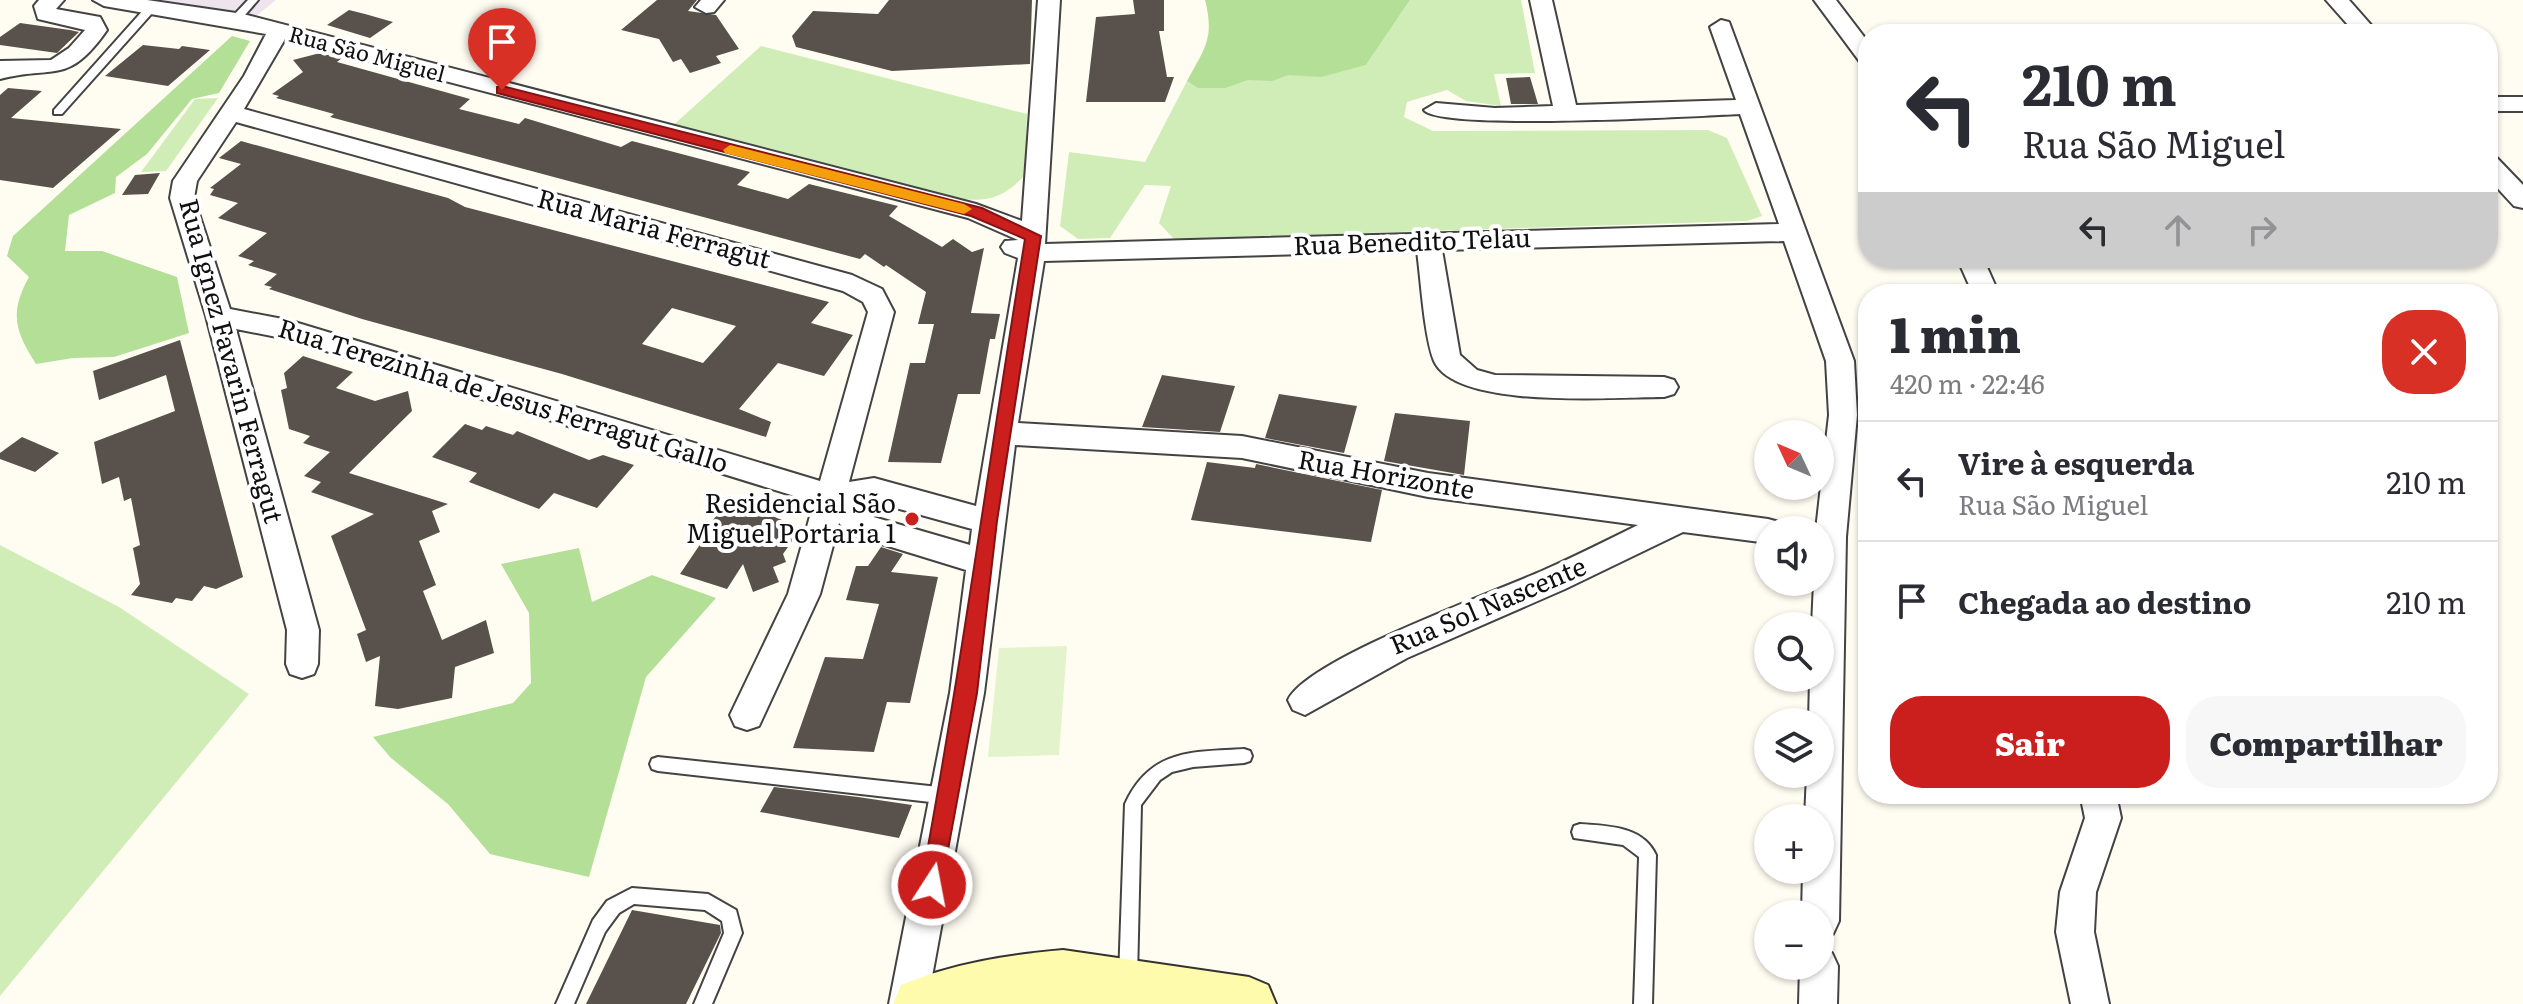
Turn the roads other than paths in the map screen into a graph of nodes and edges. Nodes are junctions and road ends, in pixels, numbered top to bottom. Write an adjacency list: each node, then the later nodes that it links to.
1 (53, 0): 15 (street)
2 (104, 0): 8 (street, Rua São Miguel)
3 (253, 0): 9 (lane)
4 (1049, 0): 25 (street)
5 (1541, 0): 21 (street)
6 (1825, 0): 14 (street)
7 (2337, 0): 10 (street)
8 (150, 9): 9 (street, Rua São Miguel); 22 (lane)
9 (235, 20): 12 (street, Rua São Miguel)
10 (2359, 24)
11 (1721, 27): 19 (street)
12 (279, 30): 13 (street, Rua São Miguel); 16 (street, Rua Ignez Favarin Ferragut)
13 (309, 38): 16 (street, Rua Ignez Favarin Ferragut); 27 (street, Rua São Miguel)
14 (1858, 44)
15 (0, 72)
16 (255, 76): 23 (street, Rua Ignez Favarin Ferragut)
17 (2498, 104): 18 (street)
18 (2523, 104)
19 (1747, 107): 21 (street); 28 (street)
20 (1436, 110): 21 (street)
21 (1566, 111)
22 (58, 112)
23 (231, 113): 31 (street, Rua Ignez Favarin Ferragut); 34 (street, Rua Maria Ferragut)
24 (2498, 174): 26 (street)
25 (1037, 175): 27 (street, Rua São Miguel); 30 (street)
26 (2523, 200)
27 (951, 207): 30 (street, Rua São Miguel)
28 (1792, 232): 29 (street, Rua Benedito Telau); 35 (street)
29 (1428, 241): 30 (street, Rua Benedito Telau); 32 (street)
30 (1032, 245): 33 (street)
31 (219, 316): 34 (street, Rua Terezinha de Jesus Ferragut Gallo); 41 (street, Rua Ignez Favarin Ferragut)
32 (1664, 387)
33 (1004, 433): 36 (street); 37 (street, Rua Horizonte)
34 (831, 496): 36 (street, Rua Terezinha de Jesus Ferragut Gallo); 39 (street, Rua Terezinha de Jesus Ferragut Gallo); 43 (street, Rua Maria Ferragut)
35 (1830, 516)
36 (988, 521): 39 (street)
37 (1677, 521): 38 (street, Rua Horizonte); 42 (street, Rua Sol Nascente)
38 (1754, 529)
39 (983, 562): 46 (street)
40 (1825, 596): 49 (street)
41 (302, 664)
42 (1305, 700)
43 (747, 715)
44 (1244, 756): 51 (lane)
45 (658, 764): 46 (lane)
46 (949, 796): 54 (street)
47 (2100, 804): 59 (street)
48 (1580, 832): 57 (lane)
49 (1820, 900)
50 (1819, 980): 58 (street)
51 (1128, 986): 55 (main road); 56 (main road)
52 (565, 1004): 53 (lane)
53 (703, 1004)
54 (908, 1004)
55 (920, 1004)
56 (1249, 1004)
57 (1643, 1004)
58 (1818, 1004)
59 (2090, 1004)

